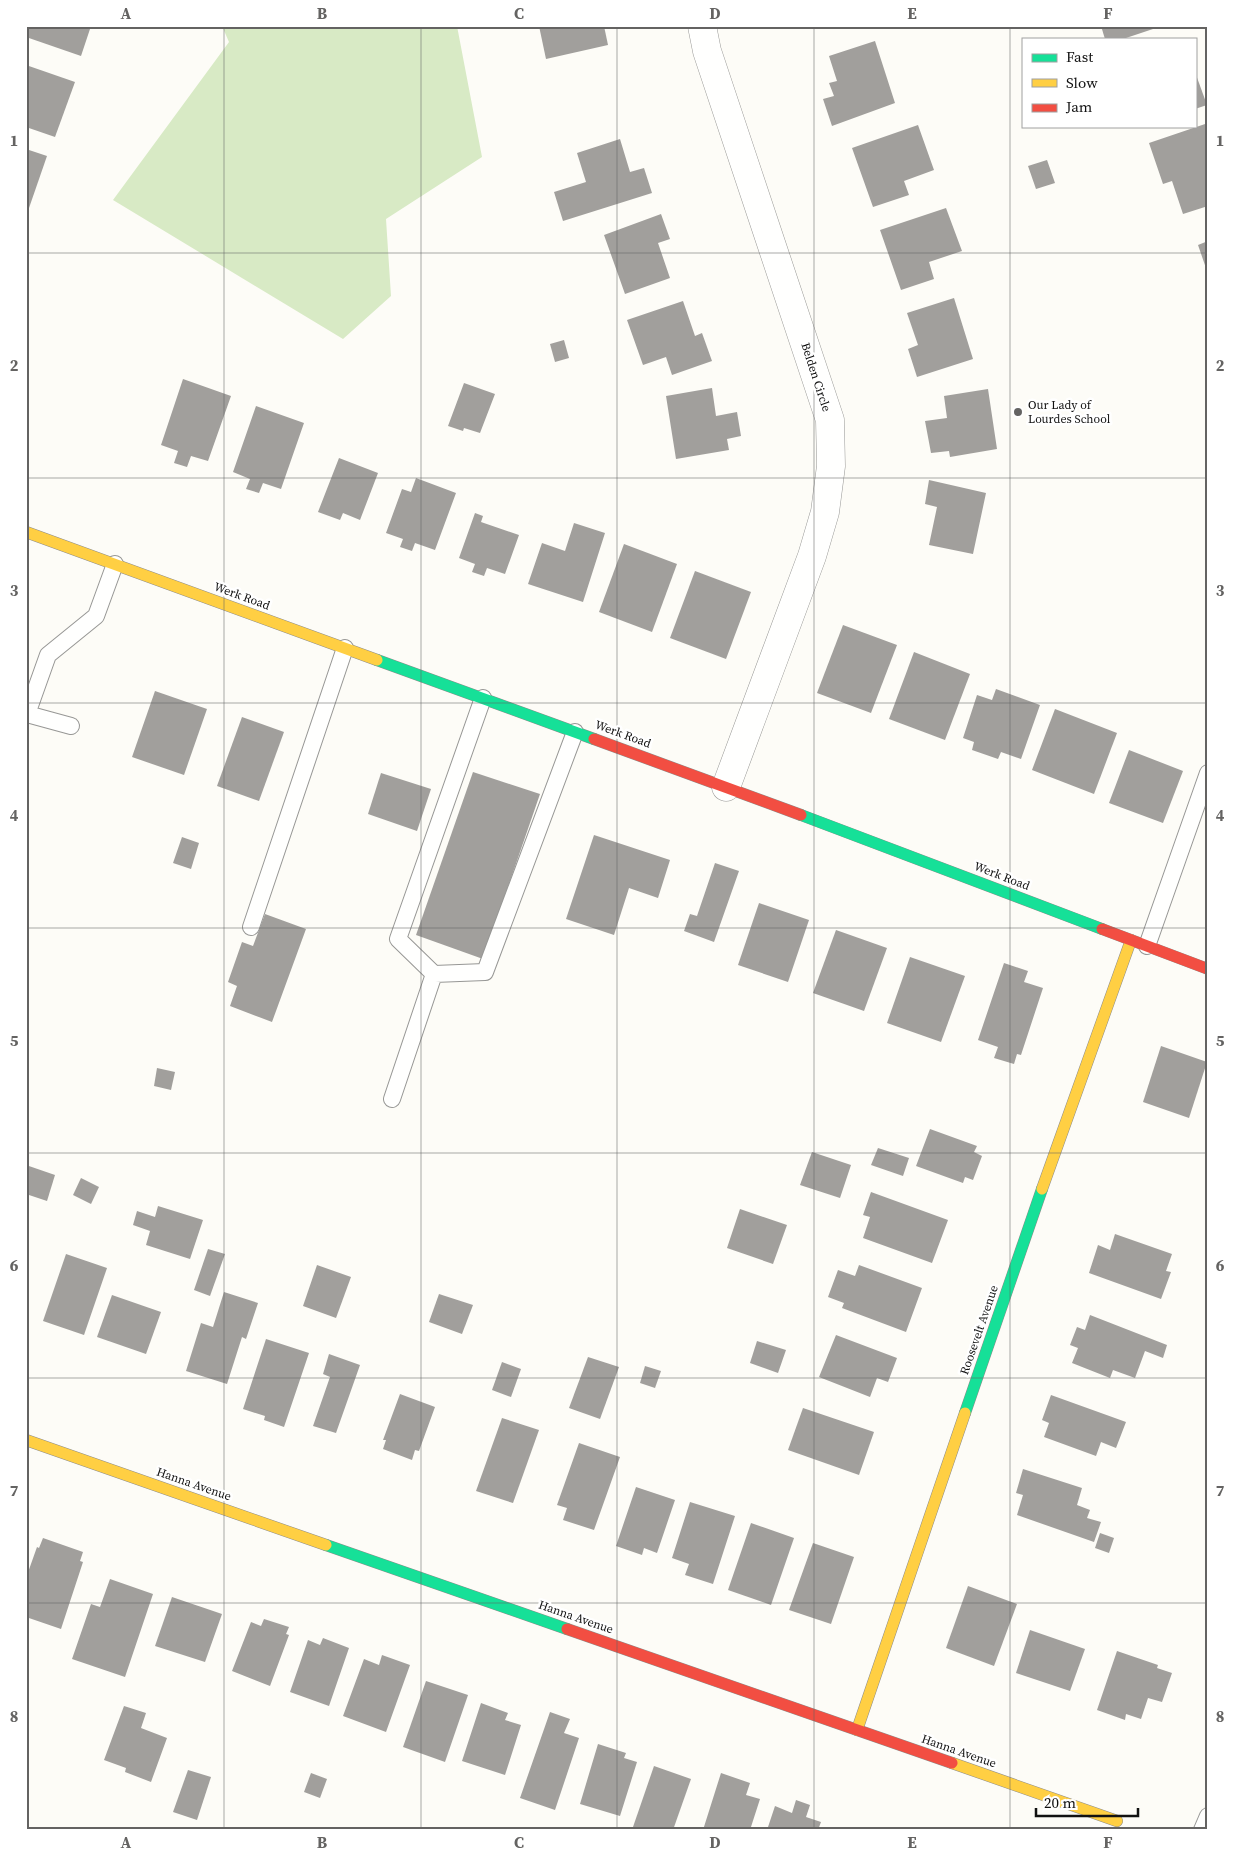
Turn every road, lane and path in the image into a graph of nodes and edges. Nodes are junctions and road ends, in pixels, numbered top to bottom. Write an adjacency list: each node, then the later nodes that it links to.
1 (702, 26): 9 (street, Belden Circle)
2 (26, 532): 3 (street, Werk Road)
3 (115, 564): 4 (street, Werk Road); 6 (lane)
4 (345, 648): 5 (street, Werk Road); 10 (lane)
5 (483, 698): 7 (street, Werk Road); 14 (lane)
6 (70, 726)
7 (575, 732): 9 (street, Werk Road); 14 (lane)
8 (1208, 773): 12 (lane)
9 (726, 787): 11 (street, Werk Road)
10 (251, 927)
11 (1131, 940): 12 (street, Werk Road); 17 (street, Roosevelt Avenue)
12 (1147, 946): 13 (street, Werk Road)
13 (1208, 969)
14 (434, 974): 15 (lane)
15 (392, 1099)
16 (26, 1440): 17 (street, Hanna Avenue)
17 (857, 1730): 19 (street, Hanna Avenue)
18 (1208, 1816): 20 (lane)
19 (1117, 1821)
20 (1202, 1830)

